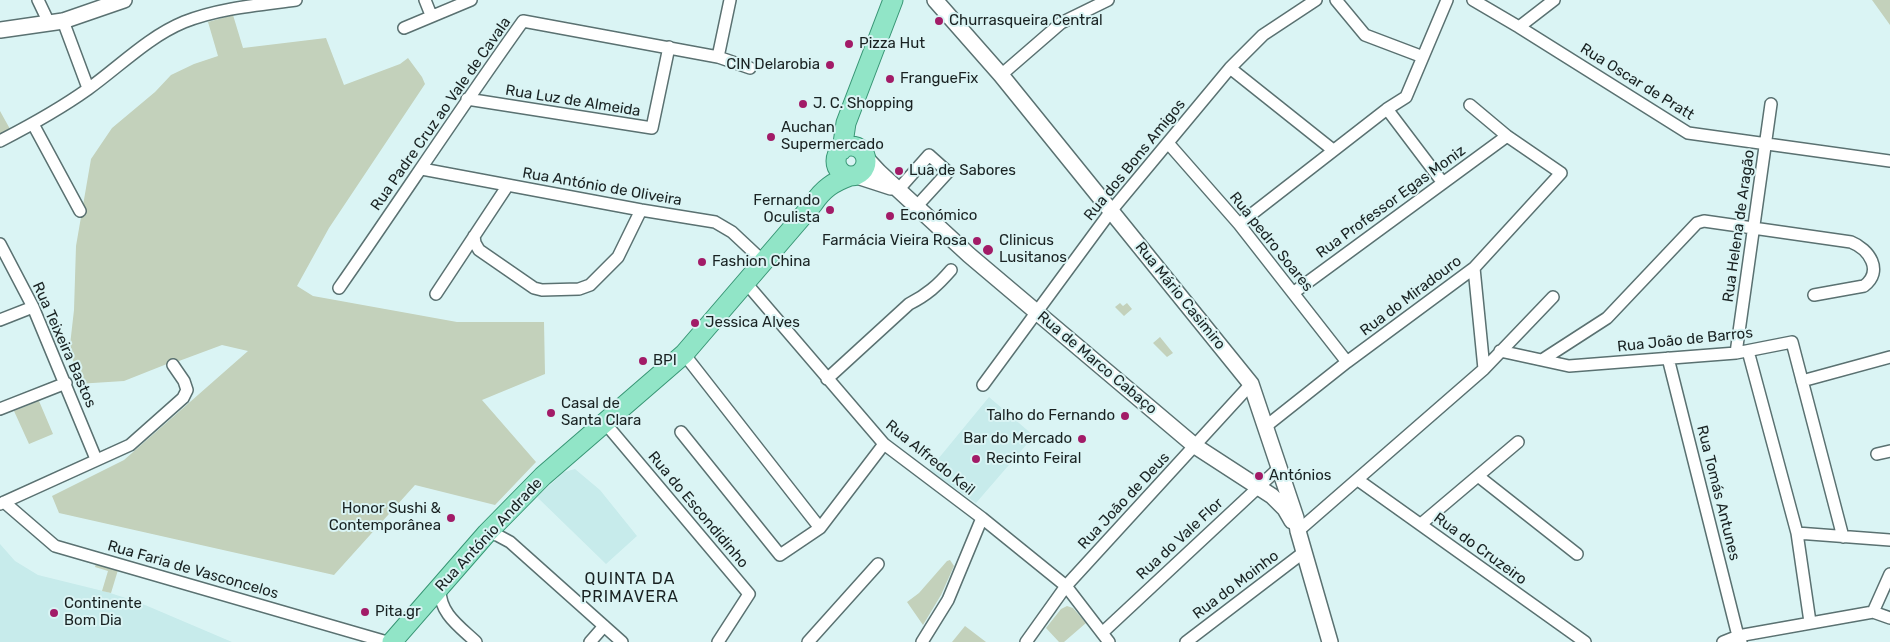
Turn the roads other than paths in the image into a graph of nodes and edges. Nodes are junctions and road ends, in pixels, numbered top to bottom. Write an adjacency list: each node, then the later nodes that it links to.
1 (38, 0): 16 (street)
2 (124, 0): 16 (street)
3 (296, 0): 26 (street)
4 (425, 0): 15 (street)
5 (471, 0): 15 (street)
6 (730, 0): 21 (street)
7 (893, 0): 27 (main road, Rua António Andrade)
8 (935, 0): 25 (street, Rua Mário Casimiro)
9 (1108, 0): 25 (street)
10 (1316, 0): 24 (street, Rua dos Bons Amigos)
11 (1336, 0): 22 (street)
12 (1447, 0): 22 (street)
13 (1473, 0): 17 (street, Rua Oscar de Pratt)
14 (1554, 0): 17 (street)
15 (431, 15): 18 (street)
16 (56, 22): 19 (street); 26 (street)
17 (1519, 27): 36 (street, Rua Oscar de Pratt)
18 (404, 28)
19 (0, 30)
20 (669, 47): 21 (street, Rua Padre Cruz ao Vale de Cavala); 28 (street, Rua Padre Cruz ao Vale de Cavala); 28 (street, Rua Luz de Almeida)
21 (718, 57): 23 (street, Rua Padre Cruz ao Vale de Cavala)
22 (1423, 57): 31 (street)
23 (750, 68)
24 (1230, 68): 35 (street, Rua dos Bons Amigos); 37 (street)
25 (1001, 75): 48 (street, Rua Mário Casimiro)
26 (88, 88): 32 (street)
27 (856, 99): 38 (main road, Rua António Andrade); 39 (main road, Rua António Andrade)
28 (467, 100): 41 (street, Rua Padre Cruz ao Vale de Cavala)
29 (1771, 104): 36 (street, Rua Helena de Aragão)
30 (1470, 105): 33 (street)
31 (1387, 109): 37 (street); 43 (street)
32 (33, 124): 34 (street); 49 (street)
33 (1507, 136): 43 (street, Rua Professor Egas Moniz); 56 (street, Rua do Miradouro)
34 (0, 141)
35 (1168, 143): 48 (street, Rua dos Bons Amigos); 51 (street, Rua pedro Soares)
36 (1767, 143): 40 (street, Rua Oscar de Pratt); 52 (street, Rua Helena de Aragão)
37 (1333, 150): 51 (street)
38 (863, 154): 39 (main road); 42 (main road); 45 (street, Rua de Marco Cabaço)
39 (839, 155): 42 (main road); 50 (main road, Rua António Andrade)
40 (1890, 161)
41 (422, 169): 44 (street, Rua António de Oliveira); 59 (street, Rua Padre Cruz ao Vale de Cavala)
42 (852, 175): 45 (street, Rua de Marco Cabaço); 50 (main road, Rua António Andrade)
43 (1443, 183): 60 (street, Rua Professor Egas Moniz)
44 (508, 185): 47 (street, Rua António de Oliveira); 53 (street)
45 (898, 190): 46 (street, Rua de Marco Cabaço); 46 (street)
46 (916, 207): 65 (street, Rua de Marco Cabaço)
47 (640, 210): 53 (street); 55 (street, Rua António de Oliveira)
48 (1111, 210): 65 (street, Rua dos Bons Amigos); 81 (street, Rua Mário Casimiro)
49 (80, 211)
50 (800, 218): 55 (main road, Rua António Andrade)
51 (1239, 224): 60 (street, Rua pedro Soares)
52 (1753, 227): 62 (street); 69 (street, Rua Helena de Aragão); 73 (street)
53 (474, 236): 61 (street)
54 (0, 244): 64 (street, Rua Teixeira Bastos)
55 (764, 262): 58 (main road, Rua António Andrade)
56 (1474, 268): 74 (street, Rua do Miradouro); 76 (street)
57 (951, 270): 77 (street)
58 (746, 283): 70 (main road, Rua António Andrade); 77 (street, Rua Alfredo Keil)
59 (338, 288)
60 (1293, 293): 74 (street, Rua pedro Soares)
61 (436, 294)
62 (1814, 295)
63 (1553, 297): 68 (street)
64 (33, 306): 66 (street); 79 (street, Rua Teixeira Bastos)
65 (1037, 312): 80 (street, Rua dos Bons Amigos); 88 (street, Rua de Marco Cabaço)
66 (0, 320)
67 (1748, 350): 69 (street, Rua João de Barros); 78 (street, Rua João de Barros); 102 (street)
68 (1500, 351): 73 (street, Rua João de Barros); 76 (street)
69 (1736, 353): 72 (street, Rua João de Barros)
70 (684, 354): 83 (main road, Rua António Andrade); 99 (street)
71 (1890, 356): 78 (street)
72 (1668, 358): 73 (street, Rua João de Barros); 117 (street, Rua Tomás Antunes)
73 (1542, 360)
74 (1347, 362): 84 (street, Rua do Miradouro)
75 (174, 365): 91 (street)
76 (1484, 369): 94 (street)
77 (827, 378): 87 (street, Rua Alfredo Keil)
78 (1802, 381): 103 (street, Rua João de Barros)
79 (66, 383): 82 (street); 91 (street, Rua Teixeira Bastos)
80 (983, 384)
81 (1251, 384): 84 (street, Rua Mário Casimiro); 88 (street, Rua João de Deus)
82 (0, 410)
83 (605, 423): 101 (main road, Rua António Andrade); 123 (street, Rua do Escondidinho)
84 (1265, 427): 92 (street, Rua Mário Casimiro)
85 (681, 432): 99 (street)
86 (1518, 442): 93 (street)
87 (884, 444): 97 (street, Rua Alfredo Keil); 99 (street)
88 (1195, 446): 95 (street, Rua de Marco Cabaço); 109 (street, Rua João de Deus)
89 (1890, 451): 90 (street)
90 (1877, 454)
91 (96, 459): 96 (street)
92 (1279, 468): 95 (street, Rua do Vale Flor); 100 (street, Rua Mário Casimiro)
93 (1478, 476): 98 (street); 106 (street)
94 (1358, 480): 98 (street, Rua do Cruzeiro); 100 (street)
95 (1259, 486): 100 (street, Rua de Marco Cabaço); 115 (street, Rua do Vale Flor)
96 (2, 503): 118 (street, Rua Faria de Vasconcelos)
97 (982, 518): 109 (street, Rua Alfredo Keil); 116 (street)
98 (1421, 524): 128 (street, Rua do Cruzeiro)
99 (820, 528)
100 (1298, 531): 105 (street, Rua Mário Casimiro)
101 (487, 533): 110 (main road, Rua António Andrade); 114 (street)
102 (1797, 533): 103 (street); 113 (street)
103 (1843, 536): 104 (street)
104 (1890, 540)
105 (1304, 552): 126 (street, Rua do Moinho); 127 (street, Rua Mário Casimiro)
106 (1577, 554)
107 (878, 564): 124 (street)
108 (1890, 574): 111 (street)
109 (1066, 586): 115 (street, Rua Alfredo Keil); 125 (street, Rua João de Deus)
110 (440, 588): 119 (main road, Rua António Andrade); 120 (street)
111 (1873, 612): 112 (street); 113 (street)
112 (1890, 618)
113 (1810, 622): 117 (street)
114 (604, 626): 121 (street); 122 (street)
115 (1106, 638)
116 (924, 639)
117 (1740, 639): 129 (street)
118 (387, 642)
119 (392, 642)
120 (476, 642)
121 (590, 642)
122 (622, 642)
123 (718, 642)
124 (808, 642)
125 (1026, 642)
126 (1186, 642)
127 (1330, 642)
128 (1584, 642)
129 (1723, 642)

